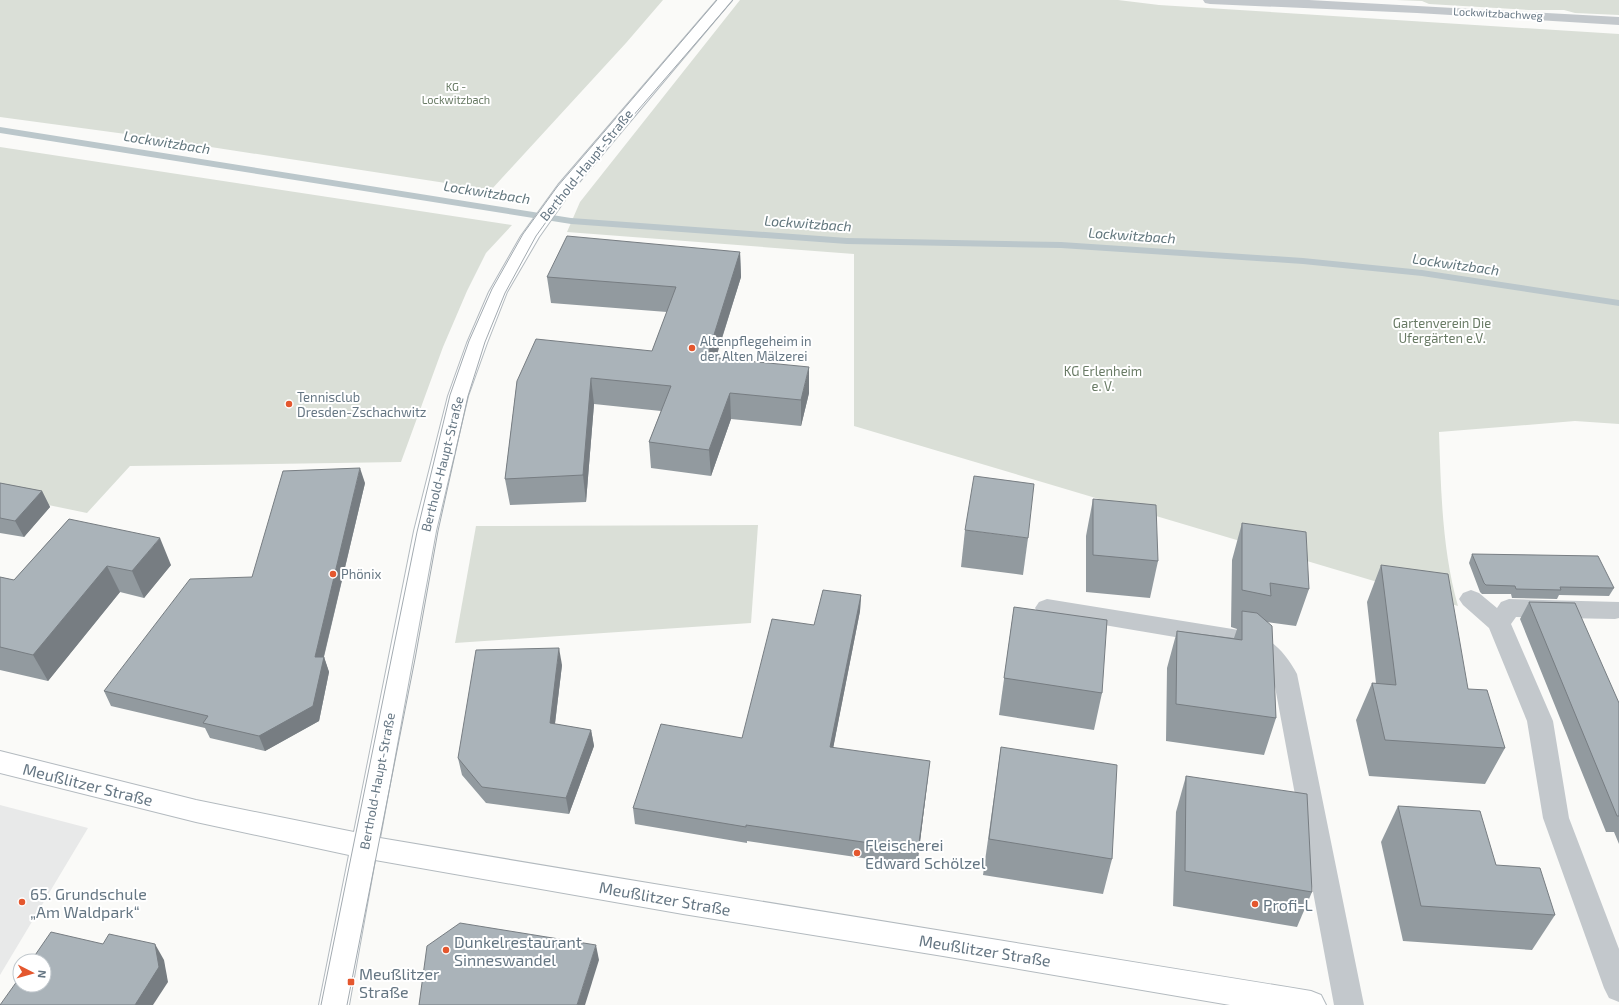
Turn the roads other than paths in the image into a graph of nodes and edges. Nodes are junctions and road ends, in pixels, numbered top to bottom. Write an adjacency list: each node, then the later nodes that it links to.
1 (725, 0): 9 (street, Berthold-Haupt-Straße)
2 (1210, 0): 3 (lane, Lockwitzbachweg)
3 (1619, 21)
4 (1471, 599): 7 (lane)
5 (1047, 608): 13 (lane)
6 (1615, 610): 7 (lane)
7 (1499, 623): 10 (lane)
8 (0, 762): 9 (street, Meußlitzer Straße)
9 (364, 846): 11 (street, Berthold-Haupt-Straße); 12 (street, Meußlitzer Straße)
10 (1619, 988)
11 (334, 1005)
12 (1311, 1005)
13 (1349, 1005)

